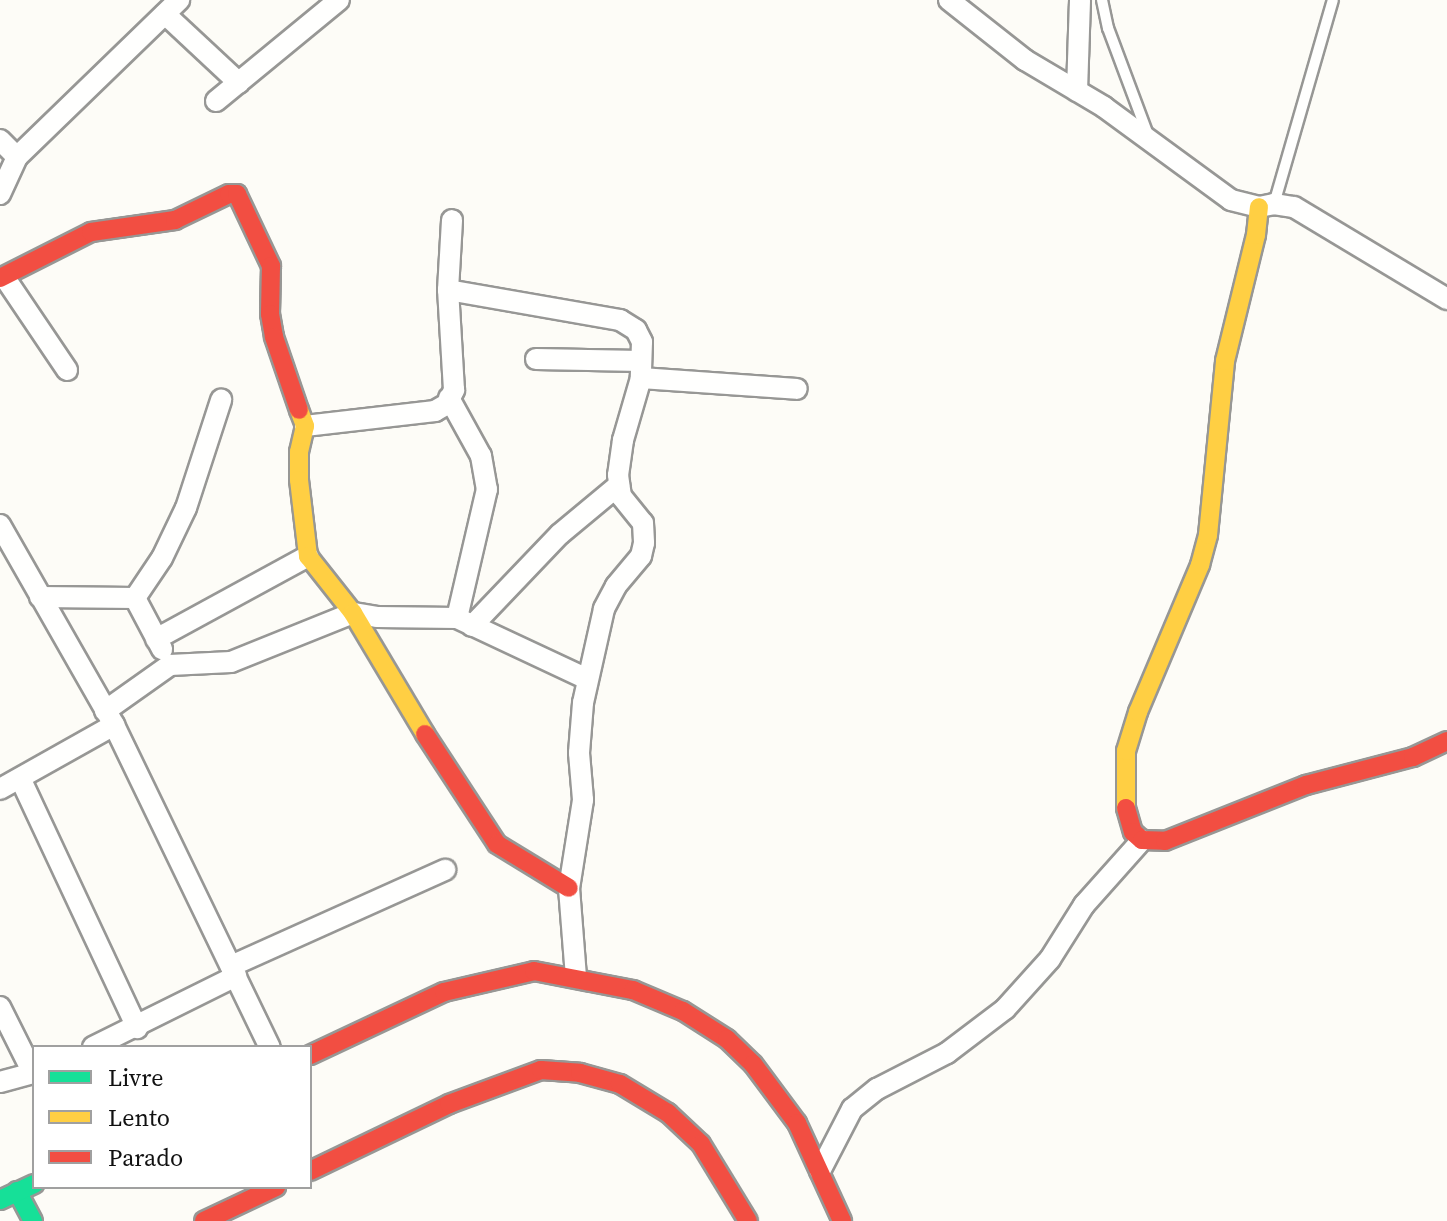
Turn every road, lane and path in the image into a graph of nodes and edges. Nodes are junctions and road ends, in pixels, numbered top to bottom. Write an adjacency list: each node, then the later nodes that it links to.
1 (339, 0): 7 (street)
2 (949, 0): 8 (street)
3 (1080, 0): 8 (street)
4 (1102, 0): 11 (lane)
5 (1333, 0): 14 (lane)
6 (172, 7): 7 (street); 12 (street)
7 (239, 83): 9 (street)
8 (1077, 91): 11 (street)
9 (216, 101)
10 (0, 140): 12 (street)
11 (1150, 141): 14 (street)
12 (17, 157): 13 (street)
13 (0, 194)
14 (1266, 205): 18 (street); 40 (street)
15 (452, 220): 17 (street)
16 (2, 278): 20 (street); 25 (street)
17 (448, 290): 21 (street); 23 (street)
18 (1447, 299)
19 (536, 359): 21 (street)
20 (67, 370)
21 (641, 370): 22 (street); 26 (street)
22 (797, 389)
23 (449, 398): 25 (street); 32 (street)
24 (221, 400): 30 (street)
25 (305, 426): 28 (street)
26 (619, 485): 32 (street); 35 (street)
27 (0, 525): 29 (street)
28 (308, 556): 31 (street); 33 (street)
29 (40, 597): 30 (street); 36 (street)
30 (135, 598): 33 (street)
31 (353, 613): 32 (street); 34 (street); 42 (street)
32 (465, 622): 35 (street)
33 (156, 639): 34 (street)
34 (170, 665): 36 (street)
35 (587, 679): 42 (street)
36 (110, 718): 38 (street); 43 (street)
37 (1447, 741): 40 (street)
38 (21, 780): 39 (street); 46 (street)
39 (0, 789)
40 (1142, 840): 54 (street)
41 (445, 870): 43 (street)
42 (569, 888): 44 (street)
43 (233, 971): 46 (street); 48 (street)
44 (576, 977): 49 (street); 54 (street)
45 (0, 1007): 50 (street)
46 (137, 1028): 47 (street)
47 (98, 1045)
48 (269, 1045)
49 (312, 1054)
50 (32, 1069)
51 (32, 1074): 52 (street)
52 (0, 1082)
53 (312, 1170): 60 (street)
54 (820, 1171): 61 (street)
55 (26, 1188): 57 (street); 58 (street)
56 (272, 1189): 59 (street)
57 (0, 1200)
58 (33, 1221)
59 (204, 1221)
60 (748, 1221)
61 (842, 1221)

